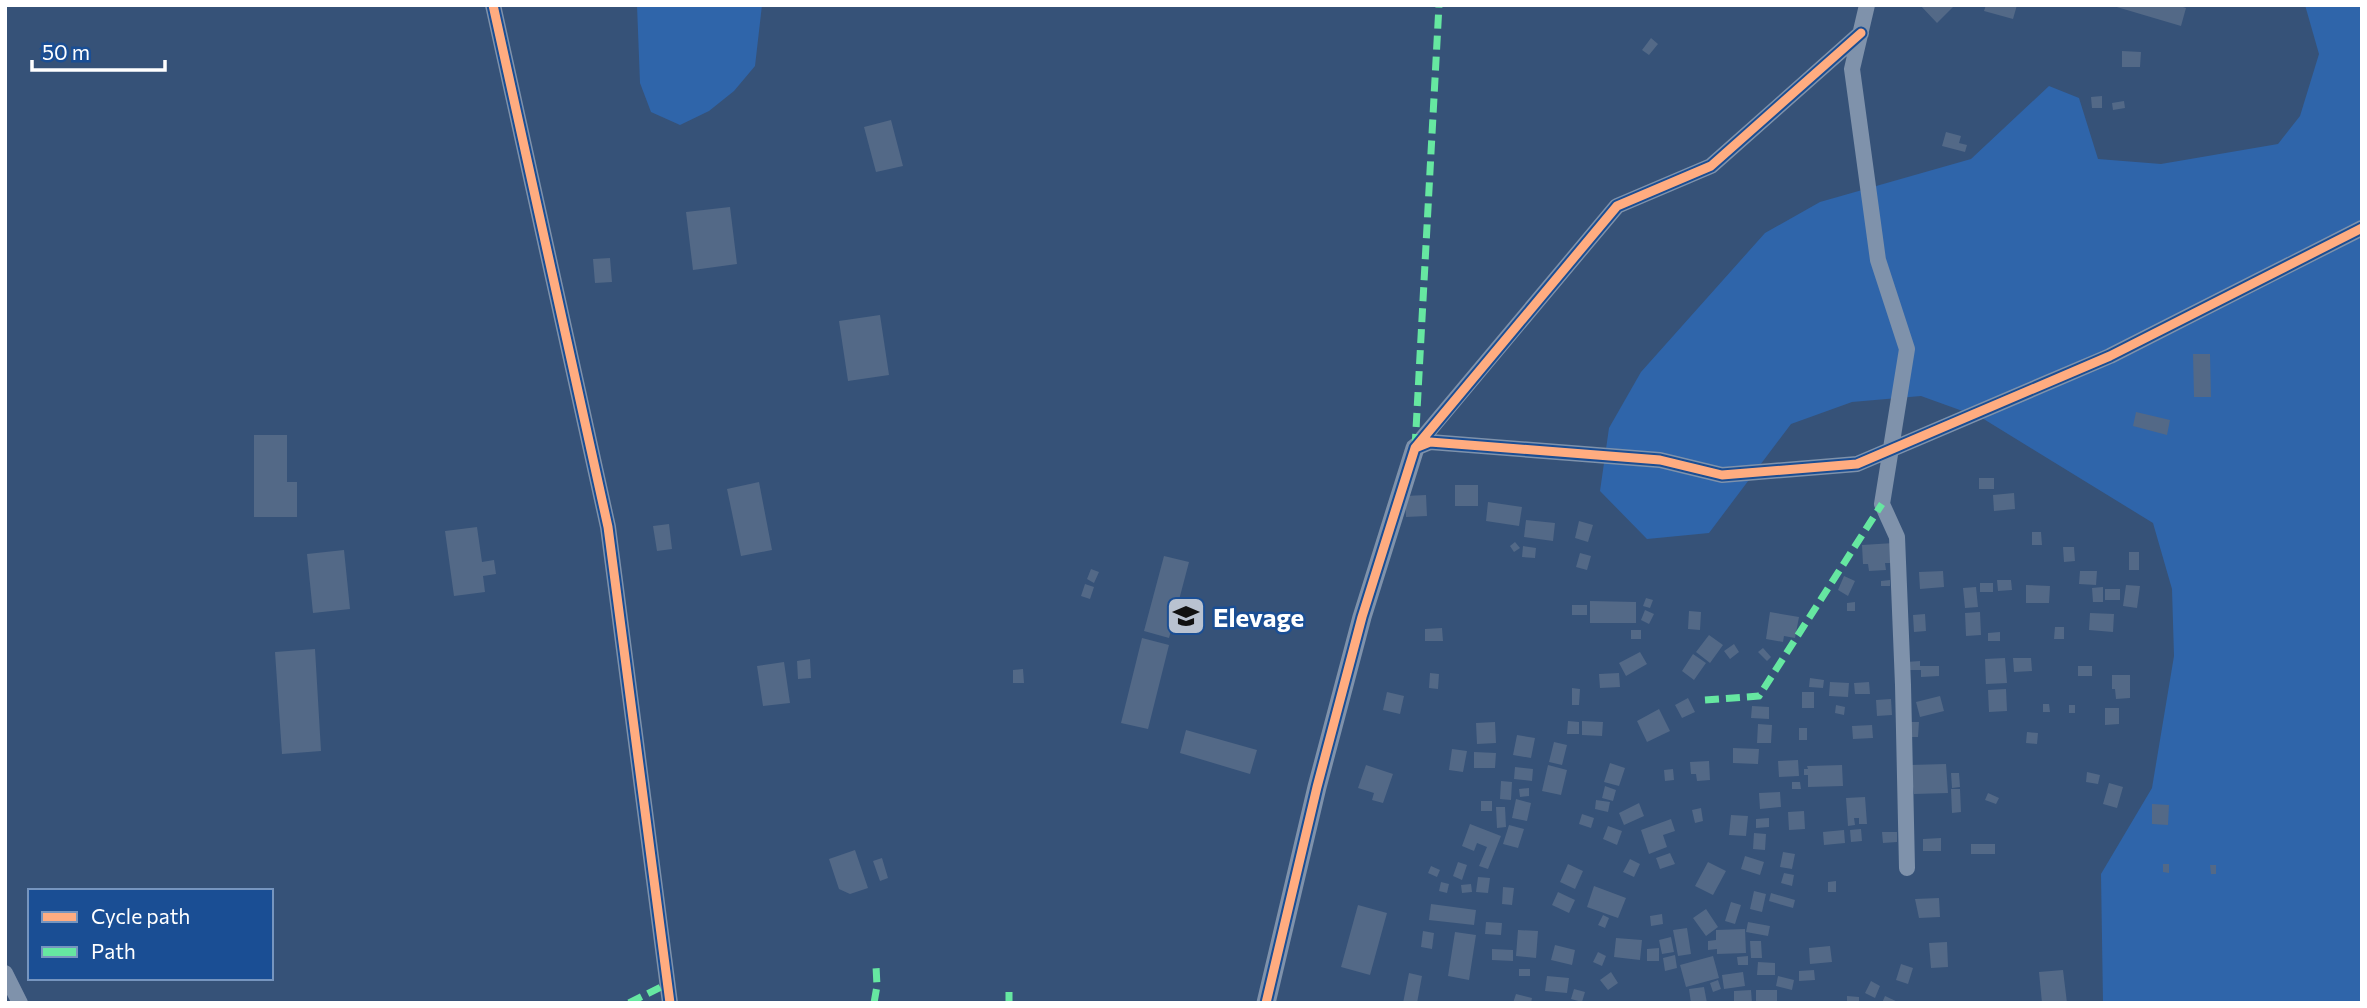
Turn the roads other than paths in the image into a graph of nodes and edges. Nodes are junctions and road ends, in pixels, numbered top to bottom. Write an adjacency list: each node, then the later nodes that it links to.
1 (493, 5): 10 (street)
2 (1867, 5): 3 (street)
3 (1861, 33): 5 (street); 6 (street)
4 (2362, 228): 6 (street)
5 (1415, 448): 6 (street); 11 (street)
6 (1891, 449): 7 (street)
7 (1907, 868)
8 (5, 974): 9 (street)
9 (20, 1003)
10 (670, 1003)
11 (1266, 1003)

